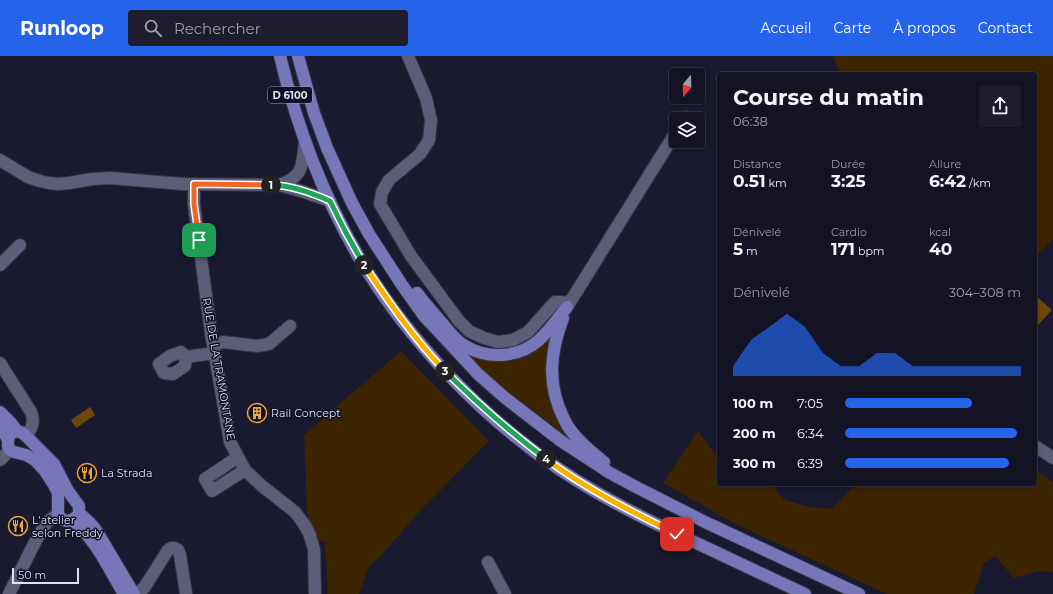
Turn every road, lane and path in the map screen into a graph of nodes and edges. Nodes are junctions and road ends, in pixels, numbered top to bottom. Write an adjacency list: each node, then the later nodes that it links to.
1 (280, 56): 4 (main road, D 6100)
2 (298, 56): 10 (main road, D 6100)
3 (408, 56): 13 (street)
4 (305, 142): 8 (street); 9 (main road, D 6100)
5 (669, 143): 13 (street)
6 (0, 160): 7 (street)
7 (194, 184): 8 (street); 15 (street, RUE DE LA TRAMONTANE)
8 (279, 185): 9 (street)
9 (330, 201): 37 (main road, D 6100)
10 (369, 234): 13 (main road); 27 (main road, D 6100)
11 (20, 245): 12 (street)
12 (0, 265)
13 (567, 307): 27 (main road)
14 (290, 326): 15 (street)
15 (214, 349): 16 (street); 23 (street, RUE DE LA TRAMONTANE)
16 (186, 357)
17 (0, 363): 20 (street)
18 (0, 412): 20 (main road)
19 (0, 426): 21 (main road)
20 (21, 433): 21 (main road); 29 (main road)
21 (9, 445): 25 (street); 28 (main road)
22 (1037, 447): 24 (street)
23 (238, 458): 26 (street, RUE DE LA TRAMONTANE); 26 (street)
24 (1053, 458)
25 (0, 460)
26 (245, 470): 35 (street, RUE DE LA TRAMONTANE)
27 (636, 487): 38 (main road, D 6100)
28 (58, 514): 29 (main road); 31 (street)
29 (75, 517): 32 (main road); 33 (main road)
30 (488, 562): 36 (street)
31 (9, 594)
32 (124, 594)
33 (135, 594): 34 (street)
34 (186, 594)
35 (315, 594)
36 (505, 594)
37 (805, 594)
38 (859, 594)

